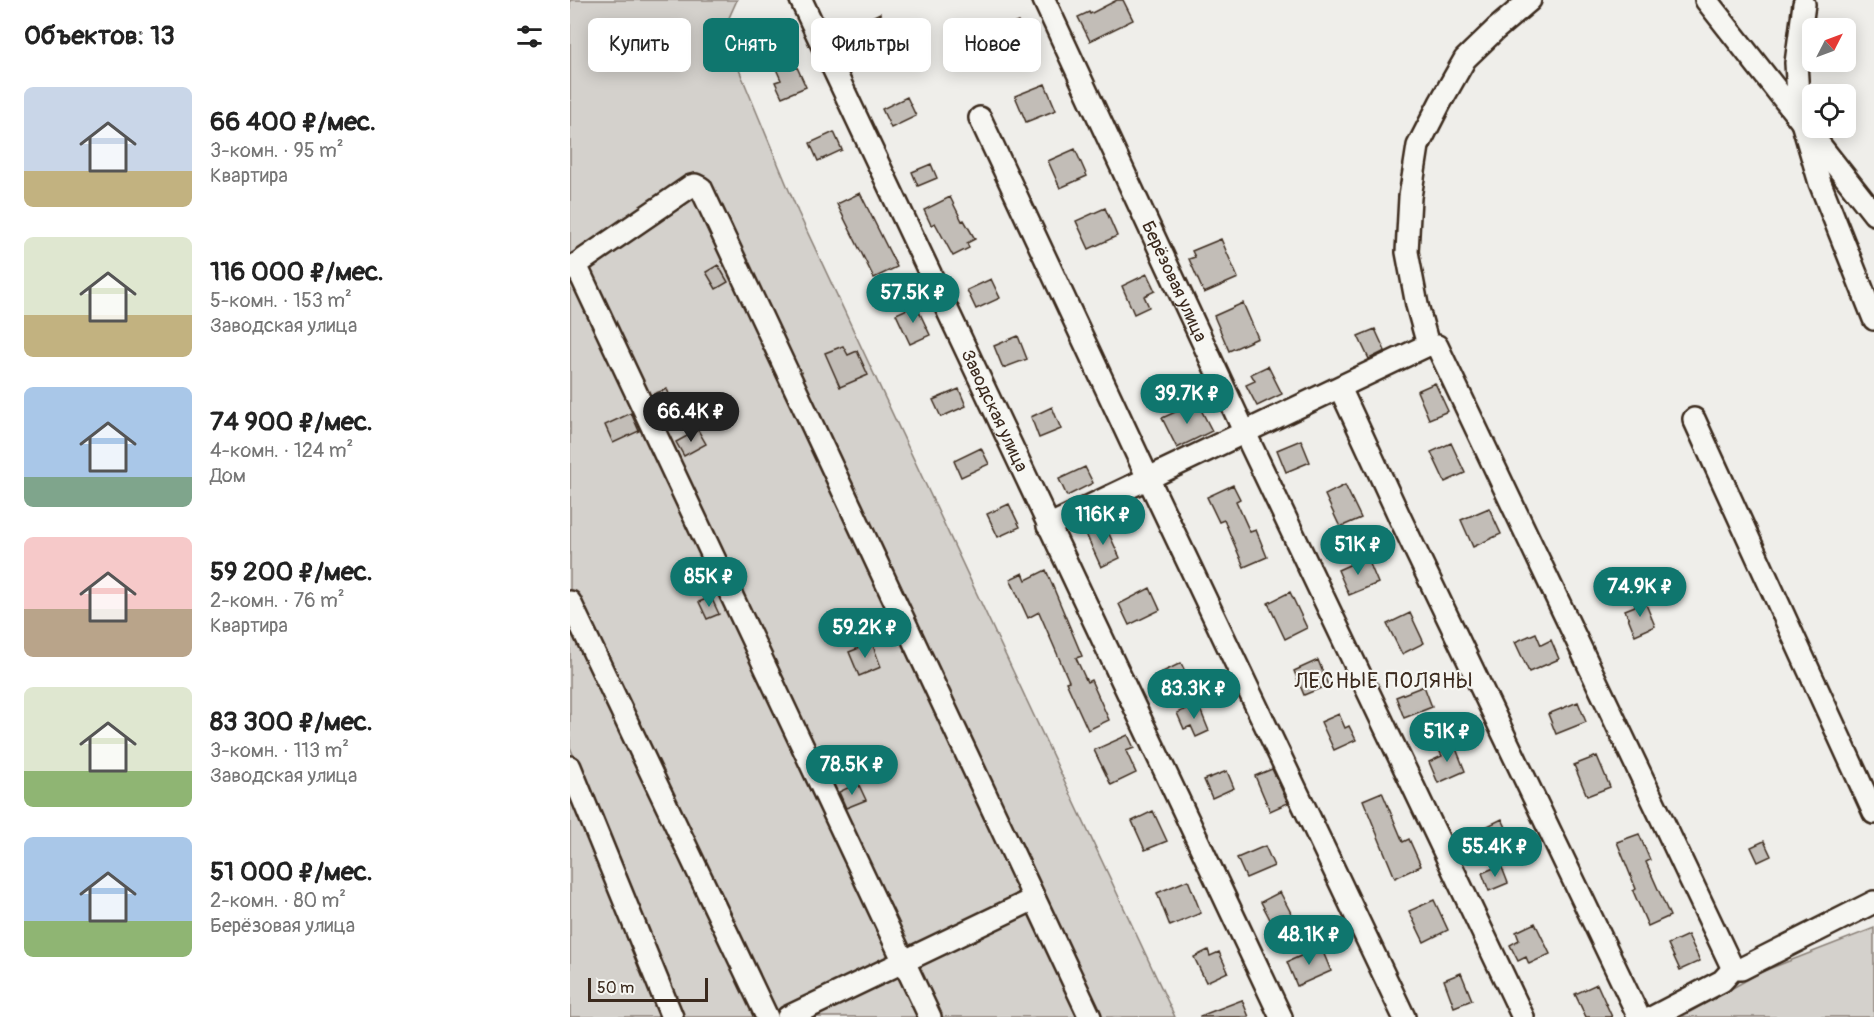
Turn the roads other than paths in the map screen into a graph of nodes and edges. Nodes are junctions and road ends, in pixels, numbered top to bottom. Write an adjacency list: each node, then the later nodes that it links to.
1 (801, 0): 19 (street, Заводская улица)
2 (1044, 0): 17 (street, Берёзовая улица)
3 (1530, 0): 14 (street)
4 (1706, 0): 8 (street)
5 (1804, 4): 7 (street)
6 (980, 118): 18 (street)
7 (1802, 122)
8 (1802, 124)
9 (1807, 138): 13 (street)
10 (1813, 138): 11 (street)
11 (1874, 214)
12 (573, 267): 23 (street); 25 (street)
13 (1874, 319)
14 (1428, 345): 15 (street); 26 (street)
15 (1340, 388): 17 (street); 35 (street)
16 (1694, 419): 22 (street)
17 (1245, 433): 18 (street); 34 (street, Берёзовая улица)
18 (1148, 478): 19 (street); 33 (street)
19 (1048, 525): 32 (street, Заводская улица)
20 (570, 602): 28 (street)
21 (570, 766): 27 (street)
22 (1874, 813)
23 (1034, 899): 25 (street); 31 (street)
24 (1874, 902): 26 (street)
25 (904, 962): 29 (street); 30 (street)
26 (1733, 969): 36 (street)
27 (672, 1017)
28 (767, 1017)
29 (788, 1017)
30 (930, 1017)
31 (1090, 1017)
32 (1281, 1017)
33 (1404, 1017)
34 (1523, 1017)
35 (1639, 1017)
36 (1653, 1017)

